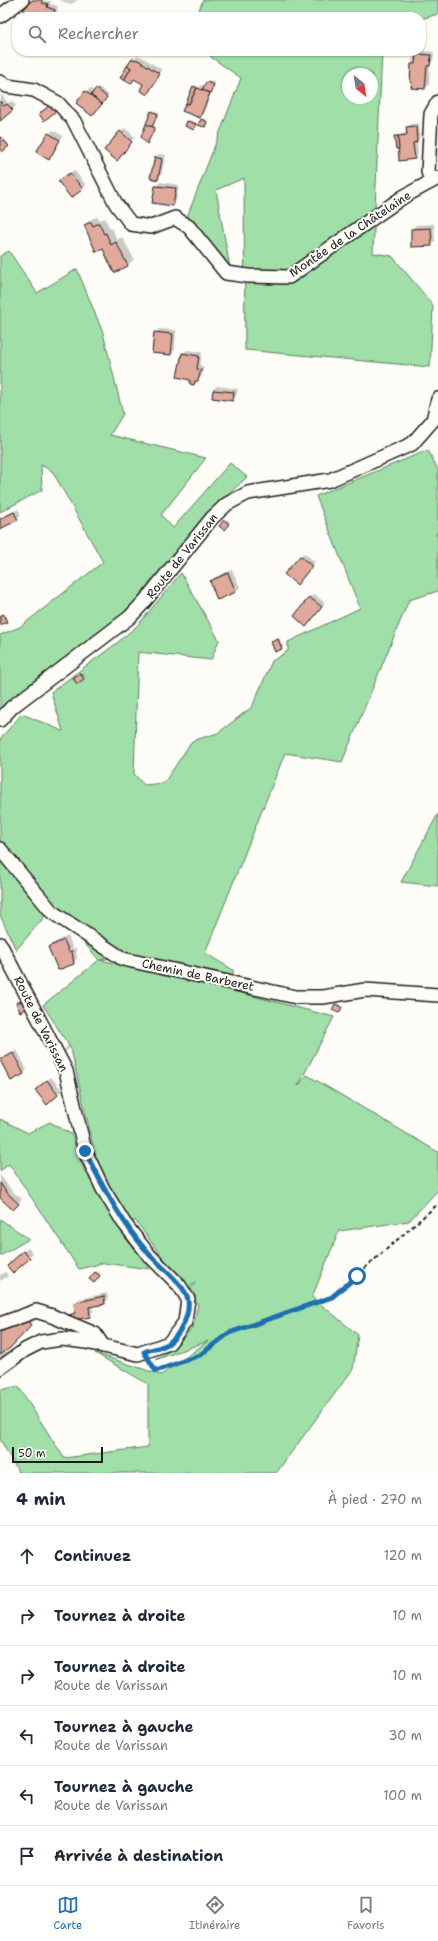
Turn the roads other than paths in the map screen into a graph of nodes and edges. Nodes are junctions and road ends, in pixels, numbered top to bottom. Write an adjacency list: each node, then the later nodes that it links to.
1 (22, 0): 2 (street)
2 (0, 16)
3 (0, 82): 5 (street, Montée de la Châtelaine)
4 (438, 102): 5 (street)
5 (435, 180)
6 (438, 399): 7 (street, Route de Varissan)
7 (0, 720)
8 (0, 849): 10 (street, Chemin de Barberet)
9 (0, 944): 12 (street, Route de Varissan)
10 (438, 995)
11 (0, 1324): 12 (street)
12 (103, 1346): 13 (street, Route de Varissan)
13 (0, 1368)

